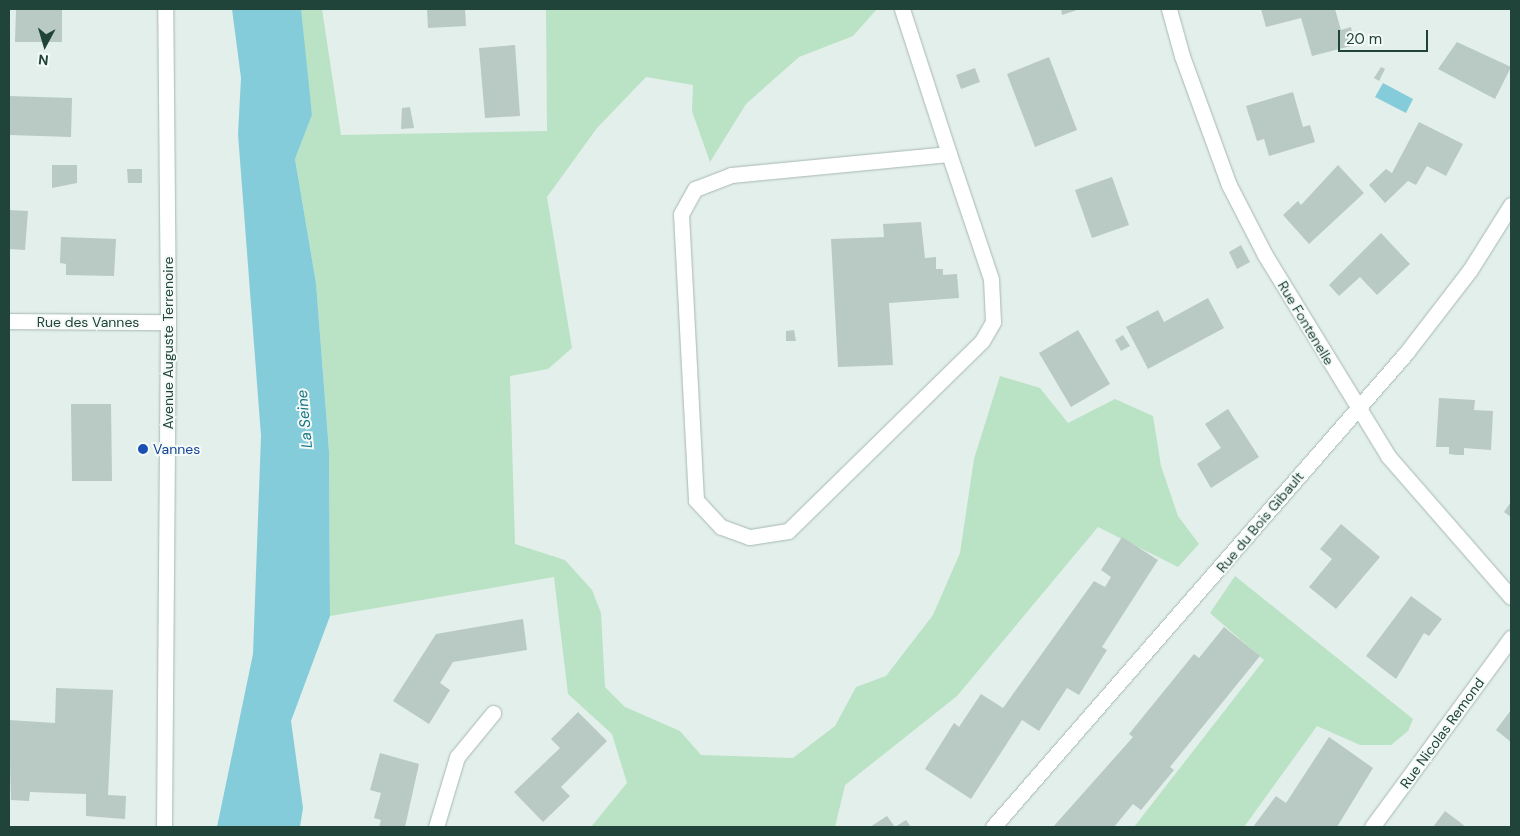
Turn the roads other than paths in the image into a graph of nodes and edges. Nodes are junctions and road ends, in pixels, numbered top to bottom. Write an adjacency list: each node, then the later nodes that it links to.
1 (165, 9): 7 (street, Avenue Auguste Terrenoire)
2 (902, 9): 4 (street)
3 (1169, 9): 8 (street, Rue Fontenelle)
4 (949, 154): 4 (street)
5 (1511, 205): 8 (street, Rue du Bois Gibault)
6 (9, 321): 7 (street, Rue des Vannes)
7 (168, 322): 12 (street, Avenue Auguste Terrenoire)
8 (1358, 408): 9 (street, Rue Fontenelle); 14 (street, Rue du Bois Gibault)
9 (1511, 597)
10 (1511, 638): 15 (street, Rue Nicolas Remond)
11 (493, 713): 13 (street)
12 (164, 827)
13 (436, 827)
14 (993, 827)
15 (1372, 827)

